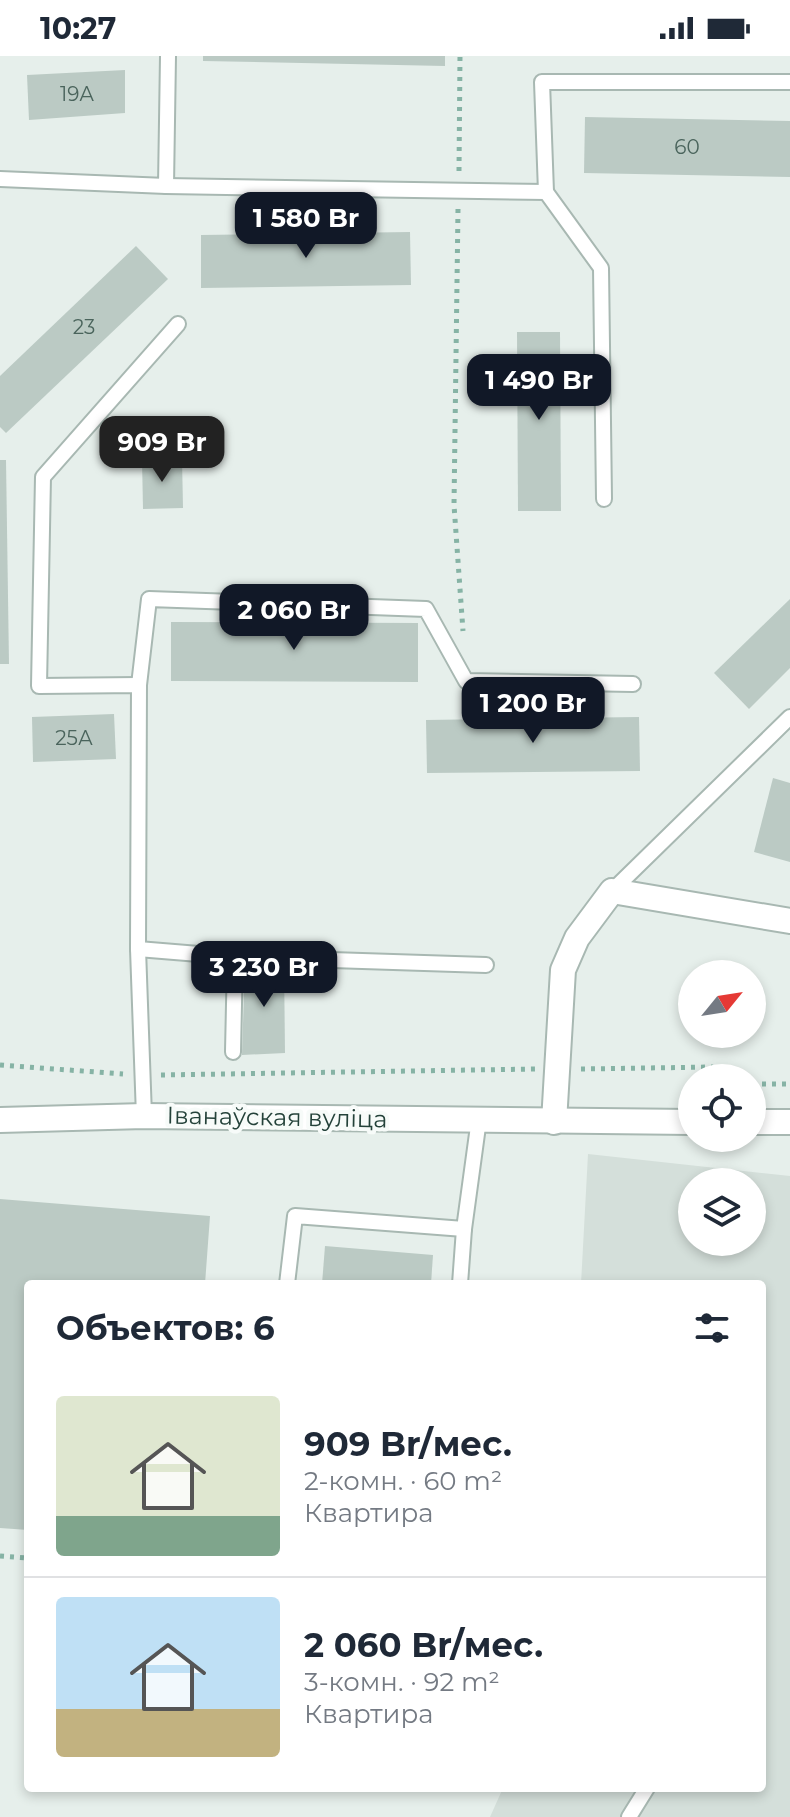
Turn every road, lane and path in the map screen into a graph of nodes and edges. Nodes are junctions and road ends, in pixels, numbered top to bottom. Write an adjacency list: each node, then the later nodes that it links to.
1 (168, 56): 5 (lane)
2 (460, 56): 6 (path)
3 (790, 82): 7 (lane)
4 (0, 179): 5 (lane)
5 (166, 186): 6 (lane)
6 (458, 190): 7 (lane); 10 (path)
7 (546, 192): 9 (lane)
8 (178, 324): 12 (lane)
9 (604, 499)
10 (463, 637)
11 (633, 684): 12 (lane)
12 (139, 685): 16 (lane)
13 (790, 717): 14 (lane)
14 (612, 891): 15 (street); 22 (street)
15 (790, 921)
16 (138, 949): 17 (lane); 23 (lane)
17 (235, 957): 18 (lane); 19 (lane)
18 (486, 965)
19 (233, 1052)
20 (0, 1065): 23 (path)
21 (678, 1067): 22 (path)
22 (559, 1069): 23 (path); 29 (street)
23 (140, 1076): 26 (lane)
24 (766, 1084): 25 (path)
25 (790, 1084)
26 (144, 1116): 27 (street, Іванаўская вуліца); 28 (street, Іванаўская вуліца)
27 (479, 1119): 29 (street, Іванаўская вуліца); 33 (lane)
28 (0, 1120)
29 (554, 1122): 30 (street, Іванаўская вуліца)
30 (678, 1122)
31 (766, 1122): 32 (street)
32 (790, 1122)
33 (464, 1229): 34 (lane); 35 (lane)
34 (287, 1280)
35 (460, 1280)
36 (0, 1556): 37 (path)
37 (24, 1558)
38 (645, 1792): 39 (lane)
39 (629, 1817)

